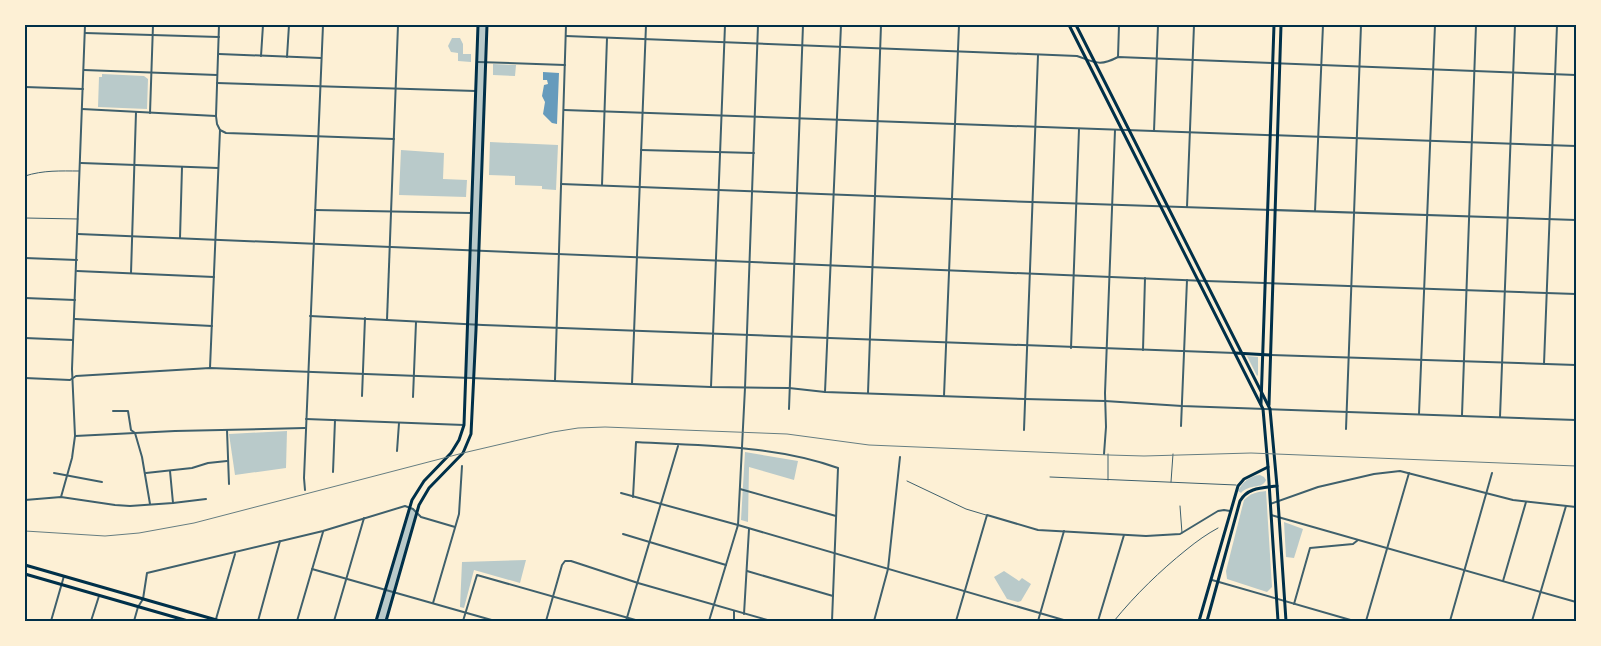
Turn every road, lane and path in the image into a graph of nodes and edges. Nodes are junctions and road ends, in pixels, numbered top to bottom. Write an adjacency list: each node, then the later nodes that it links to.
1 (85, 25): 31 (street)
2 (153, 25): 32 (street)
3 (219, 25): 34 (street)
4 (262, 25): 45 (street)
5 (289, 25): 46 (street)
6 (323, 25): 48 (street)
7 (398, 25): 72 (street)
8 (478, 25): 52 (main road)
9 (487, 25): 53 (main road)
10 (566, 25): 33 (street)
11 (646, 25): 36 (street)
12 (725, 25): 37 (street)
13 (758, 25): 38 (street)
14 (803, 25): 39 (street)
15 (841, 25): 40 (street)
16 (881, 25): 41 (street)
17 (959, 25): 42 (street)
18 (1069, 25): 49 (main road)
19 (1076, 25): 54 (main road)
20 (1119, 25): 47 (street)
21 (1158, 25): 50 (street)
22 (1194, 25): 51 (street)
23 (1274, 25): 55 (main road)
24 (1281, 25): 56 (main road)
25 (1323, 25): 58 (street)
26 (1361, 25): 59 (street)
27 (1434, 25): 60 (street)
28 (1476, 25): 62 (street)
29 (1515, 25): 63 (street)
30 (1557, 25): 65 (street)
31 (85, 33): 32 (street); 61 (street)
32 (153, 35): 34 (street); 64 (street)
33 (566, 36): 35 (street); 57 (street)
34 (219, 37): 43 (street)
35 (607, 38): 36 (street); 77 (street)
36 (645, 39): 37 (street); 79 (street)
37 (724, 42): 38 (street); 81 (street)
38 (758, 44): 39 (street); 82 (street)
39 (802, 45): 40 (street); 83 (street)
40 (840, 47): 41 (street); 84 (street)
41 (880, 48): 42 (street); 85 (street)
42 (957, 52): 44 (street); 86 (street)
43 (218, 54): 45 (street); 66 (street)
44 (1038, 55): 49 (street); 87 (street)
45 (261, 56): 46 (street)
46 (287, 57): 48 (street)
47 (1118, 57): 50 (street); 54 (street)
48 (321, 58): 70 (street)
49 (1086, 59): 54 (street); 91 (main road)
50 (1157, 59): 51 (street); 93 (street)
51 (1192, 60): 55 (street); 94 (street)
52 (477, 62): 53 (street); 73 (main road)
53 (486, 62): 57 (street); 151 (main road)
54 (1095, 63): 92 (main road)
55 (1272, 63): 56 (street); 96 (main road)
56 (1280, 63): 58 (street); 95 (main road)
57 (565, 65): 75 (street)
58 (1321, 65): 59 (street); 97 (street)
59 (1359, 66): 60 (street); 99 (street)
60 (1433, 69): 62 (street); 101 (street)
61 (84, 70): 64 (street); 71 (street)
62 (1474, 70): 63 (street); 102 (street)
63 (1513, 72): 65 (street); 103 (street)
64 (152, 73): 66 (street); 78 (street)
65 (1555, 74): 67 (street); 104 (street)
66 (217, 75): 68 (street)
67 (1576, 75)
68 (217, 83): 70 (street); 80 (street)
69 (25, 87): 71 (street)
70 (320, 88): 72 (street); 98 (street)
71 (83, 89): 74 (street)
72 (396, 90): 73 (street); 100 (street)
73 (476, 91): 136 (main road)
74 (82, 109): 76 (street); 109 (street)
75 (564, 110): 77 (street); 115 (street)
76 (136, 112): 78 (street); 110 (street)
77 (605, 112): 79 (street); 116 (street)
78 (150, 113): 80 (street)
79 (642, 113): 81 (street); 106 (street)
80 (216, 116): 89 (street)
81 (721, 116): 82 (street); 107 (street)
82 (755, 117): 83 (street); 108 (street)
83 (799, 118): 84 (street); 120 (street)
84 (837, 120): 85 (street); 121 (street)
85 (878, 122): 86 (street); 122 (street)
86 (954, 124): 87 (street); 123 (street)
87 (1035, 128): 88 (street); 124 (street)
88 (1079, 129): 90 (street); 125 (street)
89 (220, 130): 98 (street); 112 (street)
90 (1115, 130): 91 (street); 126 (street)
91 (1122, 131): 92 (street); 127 (main road)
92 (1130, 131): 93 (street); 128 (main road)
93 (1154, 131): 94 (street)
94 (1190, 133): 96 (street); 129 (street)
95 (1278, 134): 96 (street); 97 (street); 132 (main road)
96 (1270, 135): 131 (main road)
97 (1318, 136): 99 (street); 133 (street)
98 (318, 137): 100 (street); 130 (street)
99 (1357, 138): 101 (street); 135 (street)
100 (394, 139): 134 (street)
101 (1430, 141): 102 (street); 137 (street)
102 (1472, 142): 103 (street); 138 (street)
103 (1510, 144): 104 (street); 140 (street)
104 (1553, 146): 105 (street); 142 (street)
105 (1576, 146)
106 (640, 150): 107 (street); 117 (street)
107 (720, 152): 108 (street); 118 (street)
108 (754, 153): 119 (street)
109 (80, 162): 110 (street); 113 (street)
110 (134, 165): 111 (street); 145 (street)
111 (182, 167): 112 (street); 146 (street)
112 (218, 168): 147 (street)
113 (80, 171): 114 (lane); 141 (street)
114 (25, 176)
115 (561, 184): 116 (street); 152 (street)
116 (602, 185): 117 (street)
117 (639, 186): 118 (street); 153 (street)
118 (719, 190): 119 (street); 156 (street)
119 (752, 191): 120 (street); 157 (street)
120 (796, 192): 121 (street); 158 (street)
121 (834, 194): 122 (street); 159 (street)
122 (875, 195): 123 (street); 160 (street)
123 (951, 198): 124 (street); 161 (street)
124 (1032, 202): 125 (street); 164 (street)
125 (1076, 203): 126 (street); 165 (street)
126 (1112, 204): 127 (street); 166 (street)
127 (1160, 206): 128 (street); 170 (main road)
128 (1168, 206): 129 (street); 171 (main road)
129 (1187, 207): 131 (street)
130 (315, 210): 134 (street); 148 (street)
131 (1268, 210): 132 (street); 172 (main road)
132 (1275, 210): 133 (street); 173 (main road)
133 (1315, 211): 135 (street)
134 (392, 212): 136 (street); 149 (street)
135 (1354, 212): 137 (street); 174 (street)
136 (471, 213): 150 (main road)
137 (1427, 215): 138 (street); 175 (street)
138 (1469, 216): 140 (street); 176 (street)
139 (25, 218): 141 (lane)
140 (1508, 218): 142 (street); 177 (street)
141 (78, 219): 144 (street)
142 (1550, 219): 143 (street); 178 (street)
143 (1576, 220)
144 (78, 234): 145 (street); 155 (street)
145 (132, 236): 146 (street); 163 (street)
146 (180, 238): 147 (street)
147 (216, 240): 148 (street); 167 (street)
148 (314, 244): 149 (street); 182 (street)
149 (391, 247): 150 (street); 185 (street)
150 (470, 250): 151 (street); 187 (main road)
151 (479, 250): 152 (street); 188 (main road)
152 (559, 254): 153 (street); 190 (street)
153 (637, 257): 156 (street); 191 (street)
154 (25, 258): 155 (street)
155 (77, 260): 162 (street)
156 (716, 260): 157 (street); 192 (street)
157 (750, 262): 158 (street); 193 (street)
158 (794, 264): 159 (street); 194 (street)
159 (831, 265): 160 (street); 196 (street)
160 (873, 267): 161 (street); 198 (street)
161 (949, 270): 164 (street); 199 (street)
162 (77, 271): 163 (street); 181 (street)
163 (131, 273): 167 (street)
164 (1030, 273): 165 (street); 200 (street)
165 (1074, 275): 166 (street); 201 (street)
166 (1110, 276): 168 (street); 202 (street)
167 (214, 277): 189 (street)
168 (1146, 278): 169 (street); 203 (street)
169 (1187, 280): 170 (street); 204 (street)
170 (1198, 280): 171 (street); 205 (main road)
171 (1206, 280): 172 (street); 206 (main road)
172 (1265, 283): 173 (street); 207 (main road)
173 (1272, 283): 174 (street); 208 (main road)
174 (1351, 286): 175 (street); 209 (street)
175 (1424, 289): 176 (street); 210 (street)
176 (1466, 290): 177 (street); 211 (street)
177 (1505, 292): 178 (street); 212 (street)
178 (1547, 293): 179 (street); 213 (street)
179 (1576, 294)
180 (25, 298): 181 (street)
181 (75, 300): 184 (street)
182 (310, 316): 183 (street); 216 (street)
183 (365, 318): 185 (street); 217 (street)
184 (75, 319): 189 (street); 197 (street)
185 (387, 320): 186 (street)
186 (416, 321): 187 (street); 218 (street)
187 (468, 324): 188 (street); 220 (main road)
188 (476, 324): 190 (street); 222 (main road)
189 (212, 326): 215 (street)
190 (556, 328): 191 (street); 223 (street)
191 (634, 331): 192 (street); 224 (street)
192 (713, 334): 193 (street); 225 (street)
193 (747, 335): 194 (street); 226 (street)
194 (791, 337): 196 (street); 227 (street)
195 (25, 338): 197 (street)
196 (828, 338): 198 (street); 229 (street)
197 (73, 340): 219 (street)
198 (870, 340): 199 (street); 230 (street)
199 (946, 343): 200 (street); 232 (street)
200 (1027, 346): 201 (street); 234 (street)
201 (1071, 348): 202 (street)
202 (1107, 349): 203 (street); 235 (street)
203 (1143, 350): 204 (street)
204 (1184, 352): 205 (street); 236 (street)
205 (1235, 354): 206 (main road); 237 (main road)
206 (1243, 354): 207 (main road); 228 (main road)
207 (1262, 355): 208 (main road); 228 (main road)
208 (1270, 355): 209 (street); 238 (main road)
209 (1348, 357): 210 (street); 241 (street)
210 (1421, 360): 211 (street); 242 (street)
211 (1464, 361): 212 (street); 243 (street)
212 (1502, 362): 213 (street); 244 (street)
213 (1544, 364): 214 (street)
214 (1576, 365)
215 (210, 368): 216 (street); 219 (street)
216 (308, 372): 217 (street); 245 (street)
217 (363, 374): 218 (street); 231 (street)
218 (414, 376): 220 (street); 233 (street)
219 (72, 377): 221 (street); 256 (street)
220 (466, 377): 222 (street); 249 (main road)
221 (25, 378)
222 (474, 378): 223 (street); 302 (main road)
223 (555, 381): 224 (street)
224 (632, 384): 225 (street)
225 (711, 387): 226 (street)
226 (745, 388): 227 (street); 258 (street)
227 (789, 388): 229 (street); 239 (street)
228 (1262, 391): 237 (main road); 238 (main road)
229 (825, 392): 230 (street)
230 (868, 393): 232 (street)
231 (362, 396)
232 (944, 396): 234 (street)
233 (413, 397)
234 (1025, 400): 235 (street); 254 (street)
235 (1105, 401): 236 (street); 260 (street)
236 (1182, 406): 237 (street); 250 (street)
237 (1262, 407): 238 (street); 266 (main road)
238 (1269, 407): 241 (street); 281 (main road)
239 (789, 410)
240 (113, 411): 255 (street)
241 (1346, 412): 242 (street); 252 (street)
242 (1419, 414): 243 (street)
243 (1462, 416): 244 (street)
244 (1500, 417): 247 (street)
245 (306, 419): 246 (street); 251 (street)
246 (335, 420): 248 (street); 268 (street)
247 (1576, 420)
248 (399, 423): 249 (street); 259 (street)
249 (464, 425): 297 (main road)
250 (1181, 426)
251 (306, 428): 253 (street); 284 (street)
252 (1346, 429)
253 (227, 430): 255 (street); 264 (street)
254 (1024, 430)
255 (135, 433): 256 (street); 270 (street)
256 (75, 436): 273 (street)
257 (678, 445): 258 (street); 287 (street); 294 (street)
258 (742, 449): 283 (street); 304 (street)
259 (397, 452)
260 (1104, 454)
261 (1108, 454): 276 (lane)
262 (1173, 454): 278 (lane)
263 (900, 457): 326 (street)
264 (227, 461): 267 (street); 279 (street)
265 (462, 466): 309 (street)
266 (1268, 467): 280 (main road); 282 (main road)
267 (170, 471): 270 (street); 293 (street)
268 (332, 472)
269 (54, 473): 273 (street)
270 (145, 473): 296 (street)
271 (1410, 473): 286 (street); 291 (street); 320 (street)
272 (1492, 473): 286 (street)
273 (66, 476): 277 (street); 288 (street)
274 (1050, 477): 276 (lane)
275 (907, 481): 305 (lane)
276 (1108, 481): 278 (lane)
277 (102, 482)
278 (1171, 483): 280 (lane)
279 (229, 484)
280 (1238, 486): 301 (main road)
281 (1277, 486): 282 (main road); 291 (main road)
282 (1269, 487): 295 (main road); 334 (main road)
283 (740, 489): 304 (street); 308 (street)
284 (305, 490)
285 (621, 493): 287 (street)
286 (1486, 493): 292 (street); 327 (street)
287 (633, 496): 294 (street)
288 (61, 497): 290 (street); 296 (street)
289 (206, 498): 293 (street)
290 (25, 500)
291 (1278, 501): 295 (street); 306 (main road)
292 (1526, 502): 299 (street); 333 (street)
293 (173, 503): 296 (street)
294 (661, 504): 308 (street); 319 (street)
295 (1270, 504): 303 (main road)
296 (150, 505)
297 (409, 506): 302 (street); 307 (street); 337 (main road)
298 (1180, 506): 315 (lane)
299 (1566, 506): 300 (street); 339 (street)
300 (1576, 507)
301 (1230, 511): 315 (street); 332 (main road)
302 (417, 513): 309 (street); 340 (main road)
303 (1271, 515): 306 (street); 344 (main road)
304 (836, 516): 322 (street)
305 (987, 516): 313 (street); 338 (street)
306 (1279, 517): 318 (street); 346 (main road)
307 (364, 518): 312 (street); 331 (street)
308 (738, 525): 310 (street); 324 (street)
309 (455, 527): 348 (street)
310 (749, 528): 322 (street); 328 (street)
311 (1218, 528): 380 (lane)
312 (323, 531): 317 (street); 325 (street)
313 (1064, 531): 316 (street); 354 (street)
314 (623, 534): 319 (street)
315 (1182, 534): 316 (street)
316 (1124, 535): 379 (street)
317 (280, 540): 321 (street); 362 (street)
318 (1358, 540): 320 (street); 349 (street)
319 (650, 542): 324 (street); 335 (street)
320 (1388, 548): 327 (street); 386 (street)
321 (235, 553): 345 (street); 361 (street)
322 (834, 554): 326 (street); 343 (street)
323 (25, 565): 330 (main road)
324 (726, 565): 350 (street)
325 (312, 569): 331 (street); 363 (street)
326 (888, 570): 338 (street); 375 (street)
327 (1464, 570): 333 (street); 387 (street)
328 (747, 571): 343 (street); 355 (street)
329 (25, 574): 336 (main road)
330 (64, 576): 336 (street); 345 (main road)
331 (346, 579): 337 (street); 364 (street)
332 (1210, 580): 334 (street); 381 (main road)
333 (1503, 581): 339 (street)
334 (1218, 582): 344 (street); 382 (main road)
335 (638, 583): 342 (street); 350 (street); 356 (street)
336 (61, 585): 341 (main road); 357 (street)
337 (385, 590): 340 (street); 365 (main road)
338 (964, 591): 354 (street); 376 (street)
339 (1541, 592): 347 (street); 388 (street)
340 (394, 593): 348 (street); 366 (main road)
341 (99, 596): 351 (main road); 358 (street)
342 (553, 596): 353 (street); 356 (street); 369 (street)
343 (833, 596): 374 (street)
344 (1277, 598): 346 (street); 383 (main road)
345 (143, 599): 351 (street); 361 (main road)
346 (1284, 601): 349 (street); 384 (main road)
347 (1576, 602)
348 (433, 603): 353 (street)
349 (1294, 604): 385 (street)
350 (714, 605): 352 (street); 371 (street)
351 (138, 607): 359 (street); 360 (main road)
352 (734, 611): 355 (street); 372 (street)
353 (466, 613): 367 (street); 368 (street)
354 (1040, 613): 377 (street); 378 (street)
355 (744, 614): 373 (street)
356 (627, 619): 370 (street)
357 (51, 621)
358 (91, 621)
359 (134, 621)
360 (188, 621)
361 (217, 621)
362 (258, 621)
363 (297, 621)
364 (334, 621)
365 (376, 621)
366 (386, 621)
367 (463, 621)
368 (495, 621)
369 (546, 621)
370 (639, 621)
371 (709, 621)
372 (734, 621)
373 (770, 621)
374 (832, 621)
375 (874, 621)
376 (956, 621)
377 (1038, 621)
378 (1067, 621)
379 (1098, 621)
380 (1114, 621)
381 (1199, 621)
382 (1207, 621)
383 (1278, 621)
384 (1286, 621)
385 (1354, 621)
386 (1366, 621)
387 (1450, 621)
388 (1532, 621)

